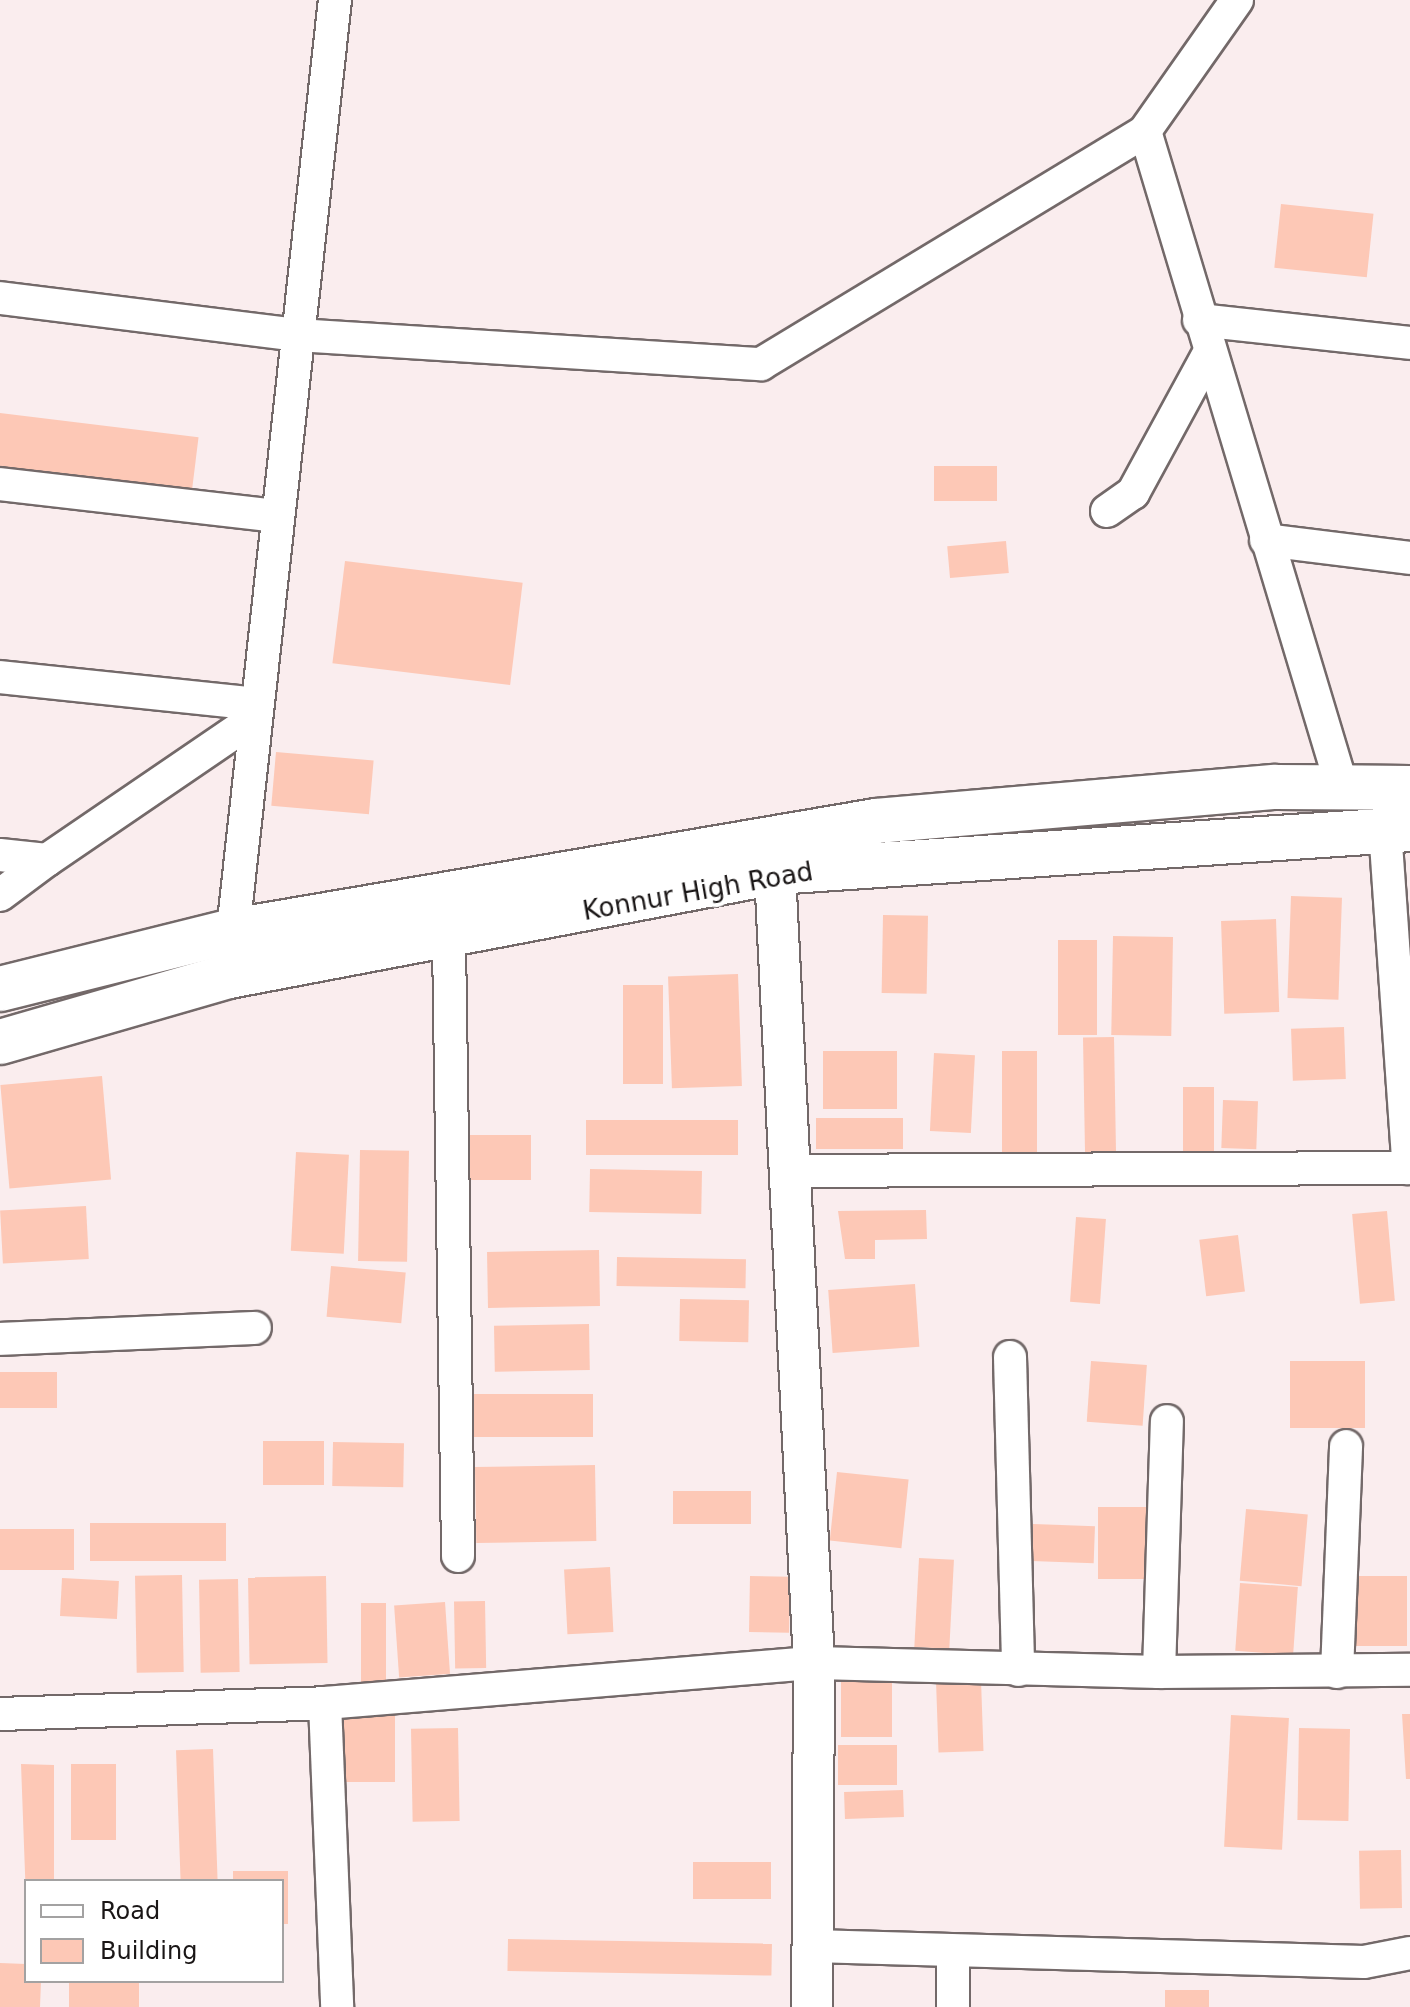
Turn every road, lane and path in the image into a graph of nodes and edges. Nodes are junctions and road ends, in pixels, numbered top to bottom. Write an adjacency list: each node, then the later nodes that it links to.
1 (335, 0): 6 (street)
2 (1237, 0): 3 (street)
3 (1145, 131): 5 (street); 6 (street)
4 (0, 298): 6 (street)
5 (1199, 320): 7 (street); 8 (street)
6 (297, 335): 11 (street)
7 (1410, 343)
8 (1209, 353): 10 (street); 12 (street)
9 (0, 484): 11 (street)
10 (1107, 511)
11 (277, 516): 15 (street)
12 (1266, 540): 13 (street); 16 (street)
13 (1410, 558)
14 (0, 677): 15 (street)
15 (256, 711): 20 (street); 23 (street)
16 (1342, 787): 17 (main road); 23 (main road)
17 (1410, 788)
18 (1397, 829): 21 (main road, Konnur High Road); 27 (street)
19 (0, 855): 20 (street)
20 (47, 860): 22 (street)
21 (775, 872): 24 (main road, Konnur High Road); 28 (street)
22 (0, 895)
23 (233, 931): 25 (main road)
24 (449, 940): 26 (main road, Konnur High Road); 34 (street)
25 (0, 989)
26 (0, 1042)
27 (1410, 1168): 28 (street)
28 (787, 1171): 35 (street)
29 (255, 1328): 30 (street)
30 (0, 1339)
31 (1010, 1357): 36 (street)
32 (1167, 1421): 38 (street)
33 (1346, 1446): 39 (street)
34 (458, 1556)
35 (814, 1663): 36 (street); 40 (street); 42 (street)
36 (1018, 1670): 38 (street)
37 (1410, 1670): 39 (street)
38 (1159, 1672): 39 (street)
39 (1337, 1672)
40 (325, 1703): 41 (street); 45 (street)
41 (0, 1714)
42 (813, 1946): 43 (street); 46 (street)
43 (953, 1952): 44 (street); 47 (street)
44 (1409, 1961)
45 (337, 2007)
46 (812, 2007)
47 (953, 2007)

